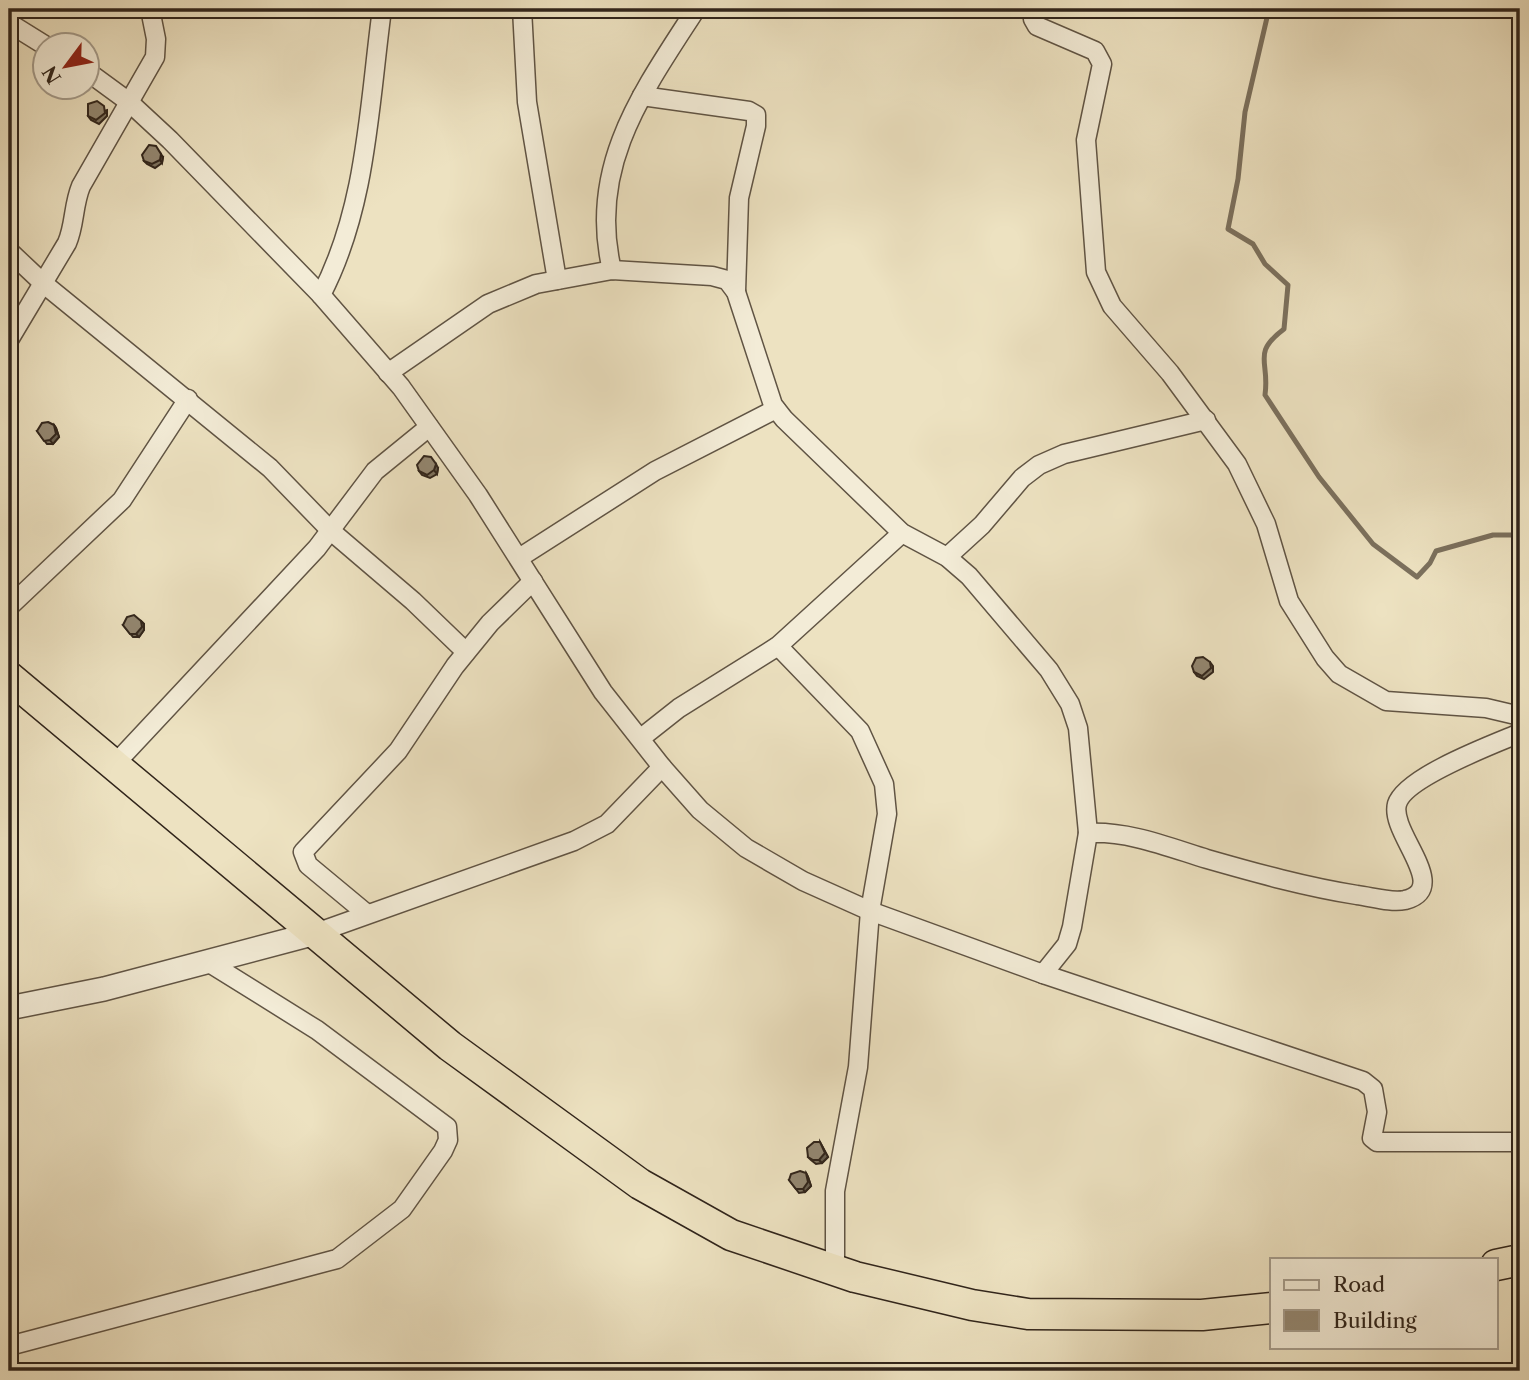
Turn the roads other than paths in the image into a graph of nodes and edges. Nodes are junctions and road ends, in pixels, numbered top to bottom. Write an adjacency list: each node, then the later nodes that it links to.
1 (150, 9): 10 (street)
2 (382, 9): 16 (street)
3 (522, 9): 13 (street)
4 (696, 9): 9 (street)
5 (1037, 9): 21 (street)
6 (9, 23): 7 (street)
7 (32, 37)
8 (102, 82): 10 (street)
9 (642, 96): 12 (street); 15 (street)
10 (129, 102): 14 (street); 16 (street)
11 (9, 251): 14 (street)
12 (612, 270): 13 (street); 15 (street)
13 (558, 280): 18 (street)
14 (44, 284): 17 (street); 19 (street)
15 (736, 292): 20 (street)
16 (321, 295): 18 (street)
17 (9, 340)
18 (388, 373): 22 (street)
19 (188, 399): 23 (street); 28 (street)
20 (776, 409): 24 (street); 26 (street)
21 (1206, 420): 25 (street); 32 (street)
22 (429, 427): 23 (street); 26 (street)
23 (331, 531): 30 (street); 35 (street)
24 (902, 533): 25 (street); 29 (street)
25 (947, 557): 37 (street)
26 (519, 558): 27 (street)
27 (533, 581): 30 (street); 34 (street)
28 (9, 607)
29 (778, 646): 34 (street); 38 (street)
30 (466, 652): 39 (street)
31 (9, 677): 35 (highway)
32 (1520, 716)
33 (1520, 733): 37 (street)
34 (641, 738): 36 (street)
35 (114, 765): 40 (highway)
36 (662, 767): 38 (street); 39 (street)
37 (1087, 833): 42 (street)
38 (870, 911): 42 (street); 47 (street)
39 (368, 914): 40 (street)
40 (316, 933): 41 (street); 47 (highway)
41 (208, 962): 43 (street); 49 (street)
42 (1043, 974): 44 (street)
43 (9, 1007)
44 (1520, 1142)
45 (1520, 1260): 46 (highway)
46 (1498, 1265)
47 (835, 1271): 48 (highway)
48 (1270, 1308)
49 (9, 1346)

